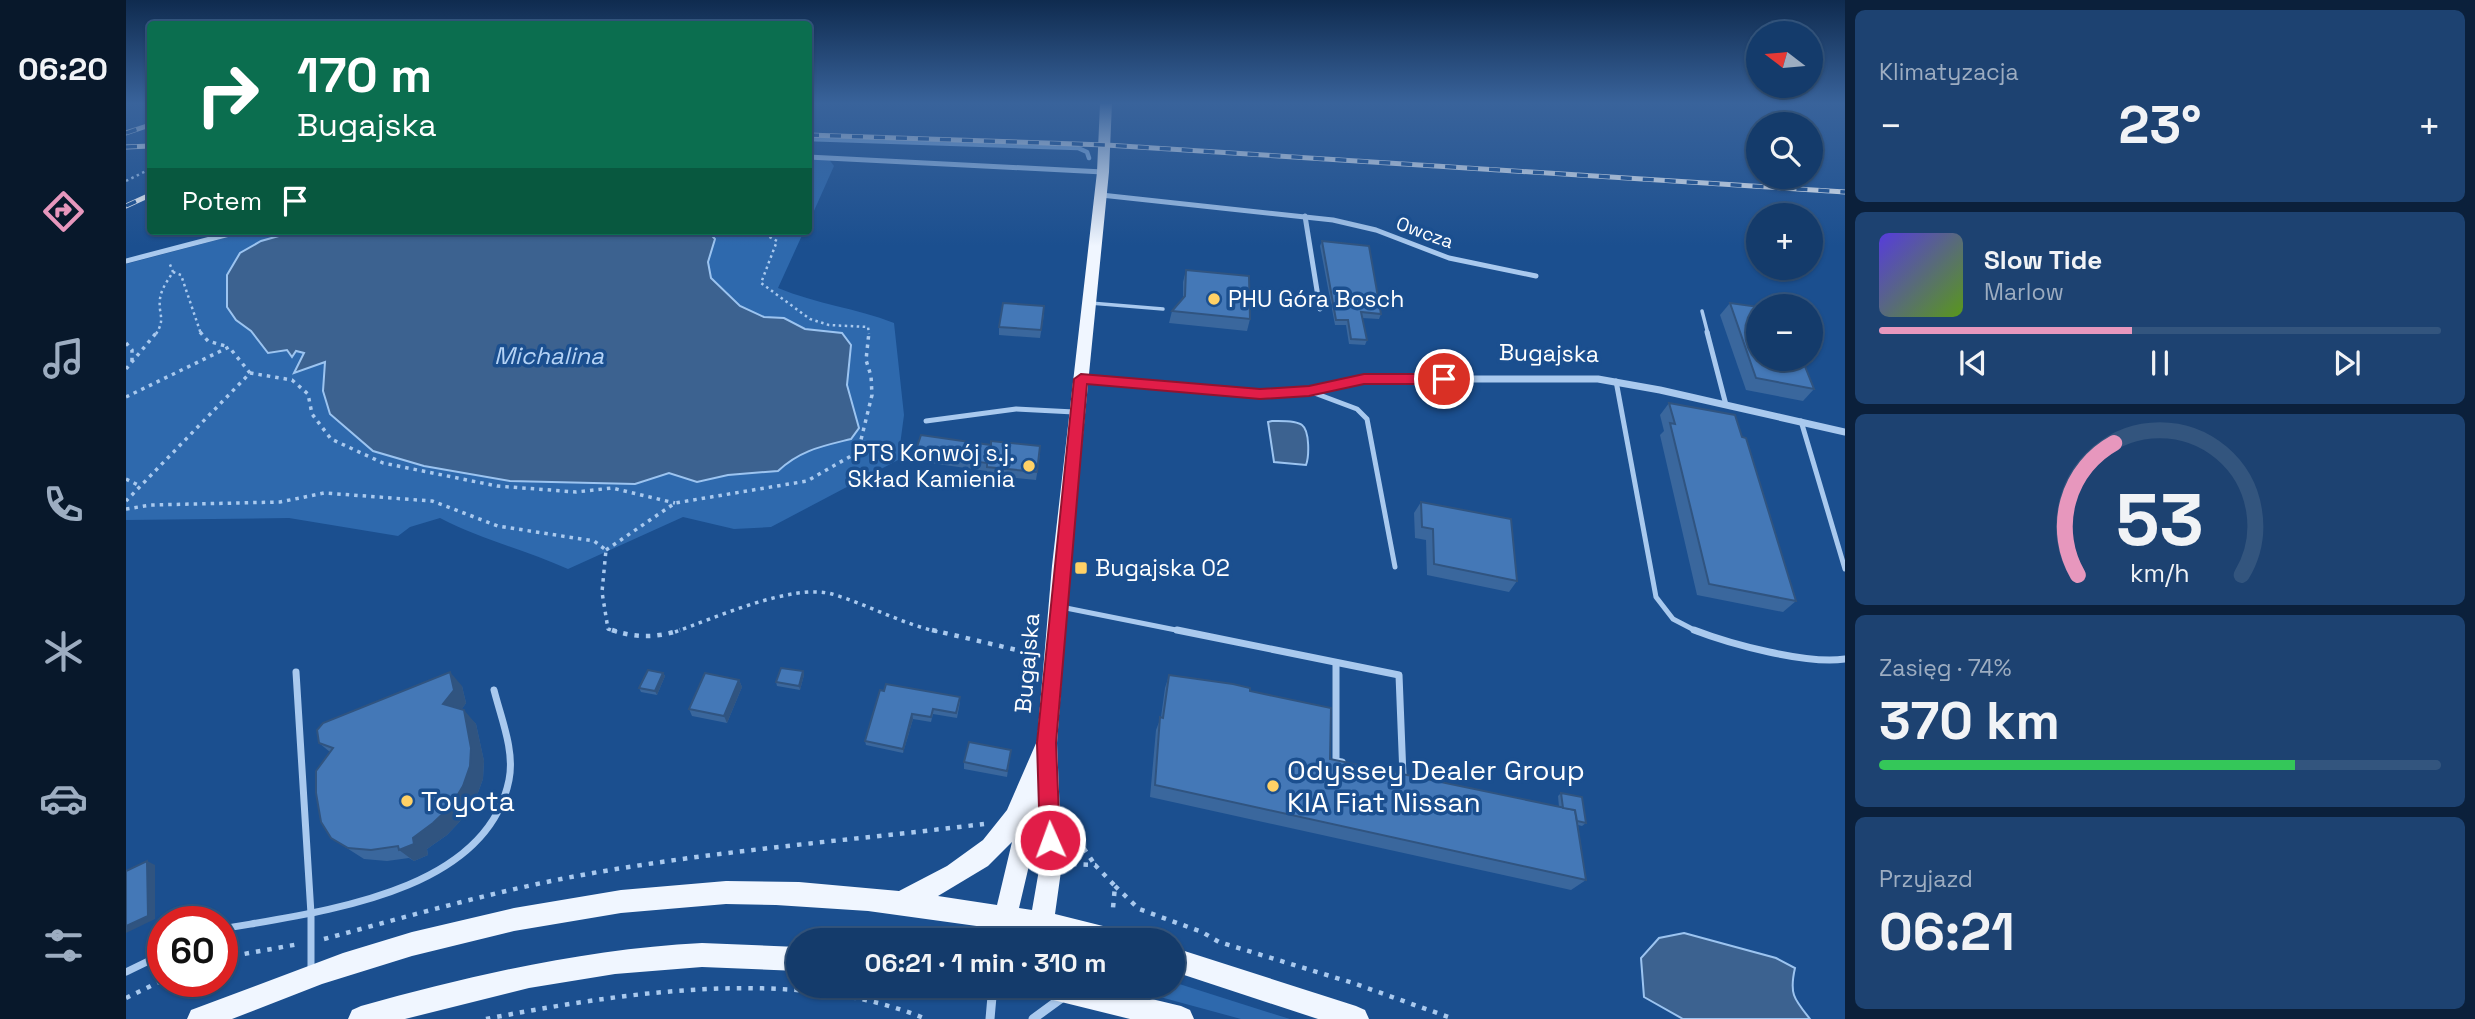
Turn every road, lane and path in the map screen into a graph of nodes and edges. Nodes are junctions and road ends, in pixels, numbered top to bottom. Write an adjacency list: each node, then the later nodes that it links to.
1 (1104, 151): 4 (main road, Bugajska)
2 (812, 157): 4 (street)
3 (147, 170): 5 (path)
4 (1103, 172): 6 (main road, Bugajska)
5 (126, 181)
6 (1101, 195): 7 (street, Owcza); 14 (main road, Bugajska)
7 (1305, 216): 13 (street, Owcza); 16 (street)
8 (226, 235): 10 (street)
9 (766, 235): 35 (path)
10 (164, 251): 11 (street); 12 (path)
11 (126, 261)
12 (173, 272): 19 (path); 20 (path)
13 (1536, 276)
14 (1088, 303): 15 (lane); 23 (main road, Bugajska)
15 (1163, 309)
16 (1320, 309)
17 (1702, 312): 27 (lane)
18 (126, 343): 20 (path)
19 (229, 347): 22 (path); 26 (path)
20 (132, 362): 21 (path)
21 (126, 369)
22 (250, 373): 33 (path); 35 (path)
23 (1081, 379): 25 (street, Bugajska); 28 (main road, Bugajska)
24 (1616, 381): 25 (street, Bugajska); 27 (street, Bugajska); 42 (lane)
25 (1309, 391): 38 (lane)
26 (126, 397)
27 (1726, 405): 30 (street, Bugajska)
28 (1077, 413): 29 (lane); 40 (main road, Bugajska)
29 (926, 421)
30 (1801, 421): 31 (street, Bugajska); 39 (lane)
31 (1845, 432)
32 (126, 479): 33 (path)
33 (140, 486): 34 (path)
34 (126, 501)
35 (676, 503): 37 (path)
36 (126, 509): 37 (path)
37 (606, 550): 41 (path)
38 (1395, 567)
39 (1845, 569)
40 (1058, 606): 41 (main road, Bugajska); 43 (lane)
41 (1054, 659): 46 (main road, Bugajska)
42 (1845, 659)
43 (1336, 663): 47 (lane); 49 (lane)
44 (296, 672): 55 (lane)
45 (494, 690): 55 (lane)
46 (1047, 743): 53 (main road); 58 (main road, Bugajska); 59 (main road, Bugajska)
47 (1350, 764)
48 (1390, 773): 49 (lane)
49 (1403, 776): 50 (lane)
50 (1417, 779)
51 (1070, 864): 52 (path)
52 (1115, 886): 54 (path); 78 (path)
53 (902, 902): 57 (main road); 64 (main road)
54 (1113, 908)
55 (311, 914): 56 (lane); 64 (lane)
56 (238, 926)
57 (998, 928)
58 (1002, 928)
59 (1041, 928)
60 (786, 958): 71 (main road)
61 (147, 962): 63 (lane)
62 (1185, 963): 77 (main road)
63 (126, 972)
64 (311, 976): 70 (main road)
65 (147, 988): 66 (path)
66 (126, 998)
67 (992, 998): 74 (street)
68 (1062, 998): 75 (street)
69 (1096, 998): 76 (main road)
70 (200, 1019)
71 (361, 1019)
72 (486, 1019): 73 (path)
73 (926, 1019)
74 (990, 1019)
75 (1033, 1019)
76 (1181, 1019)
77 (1356, 1019)
78 (1454, 1019)

